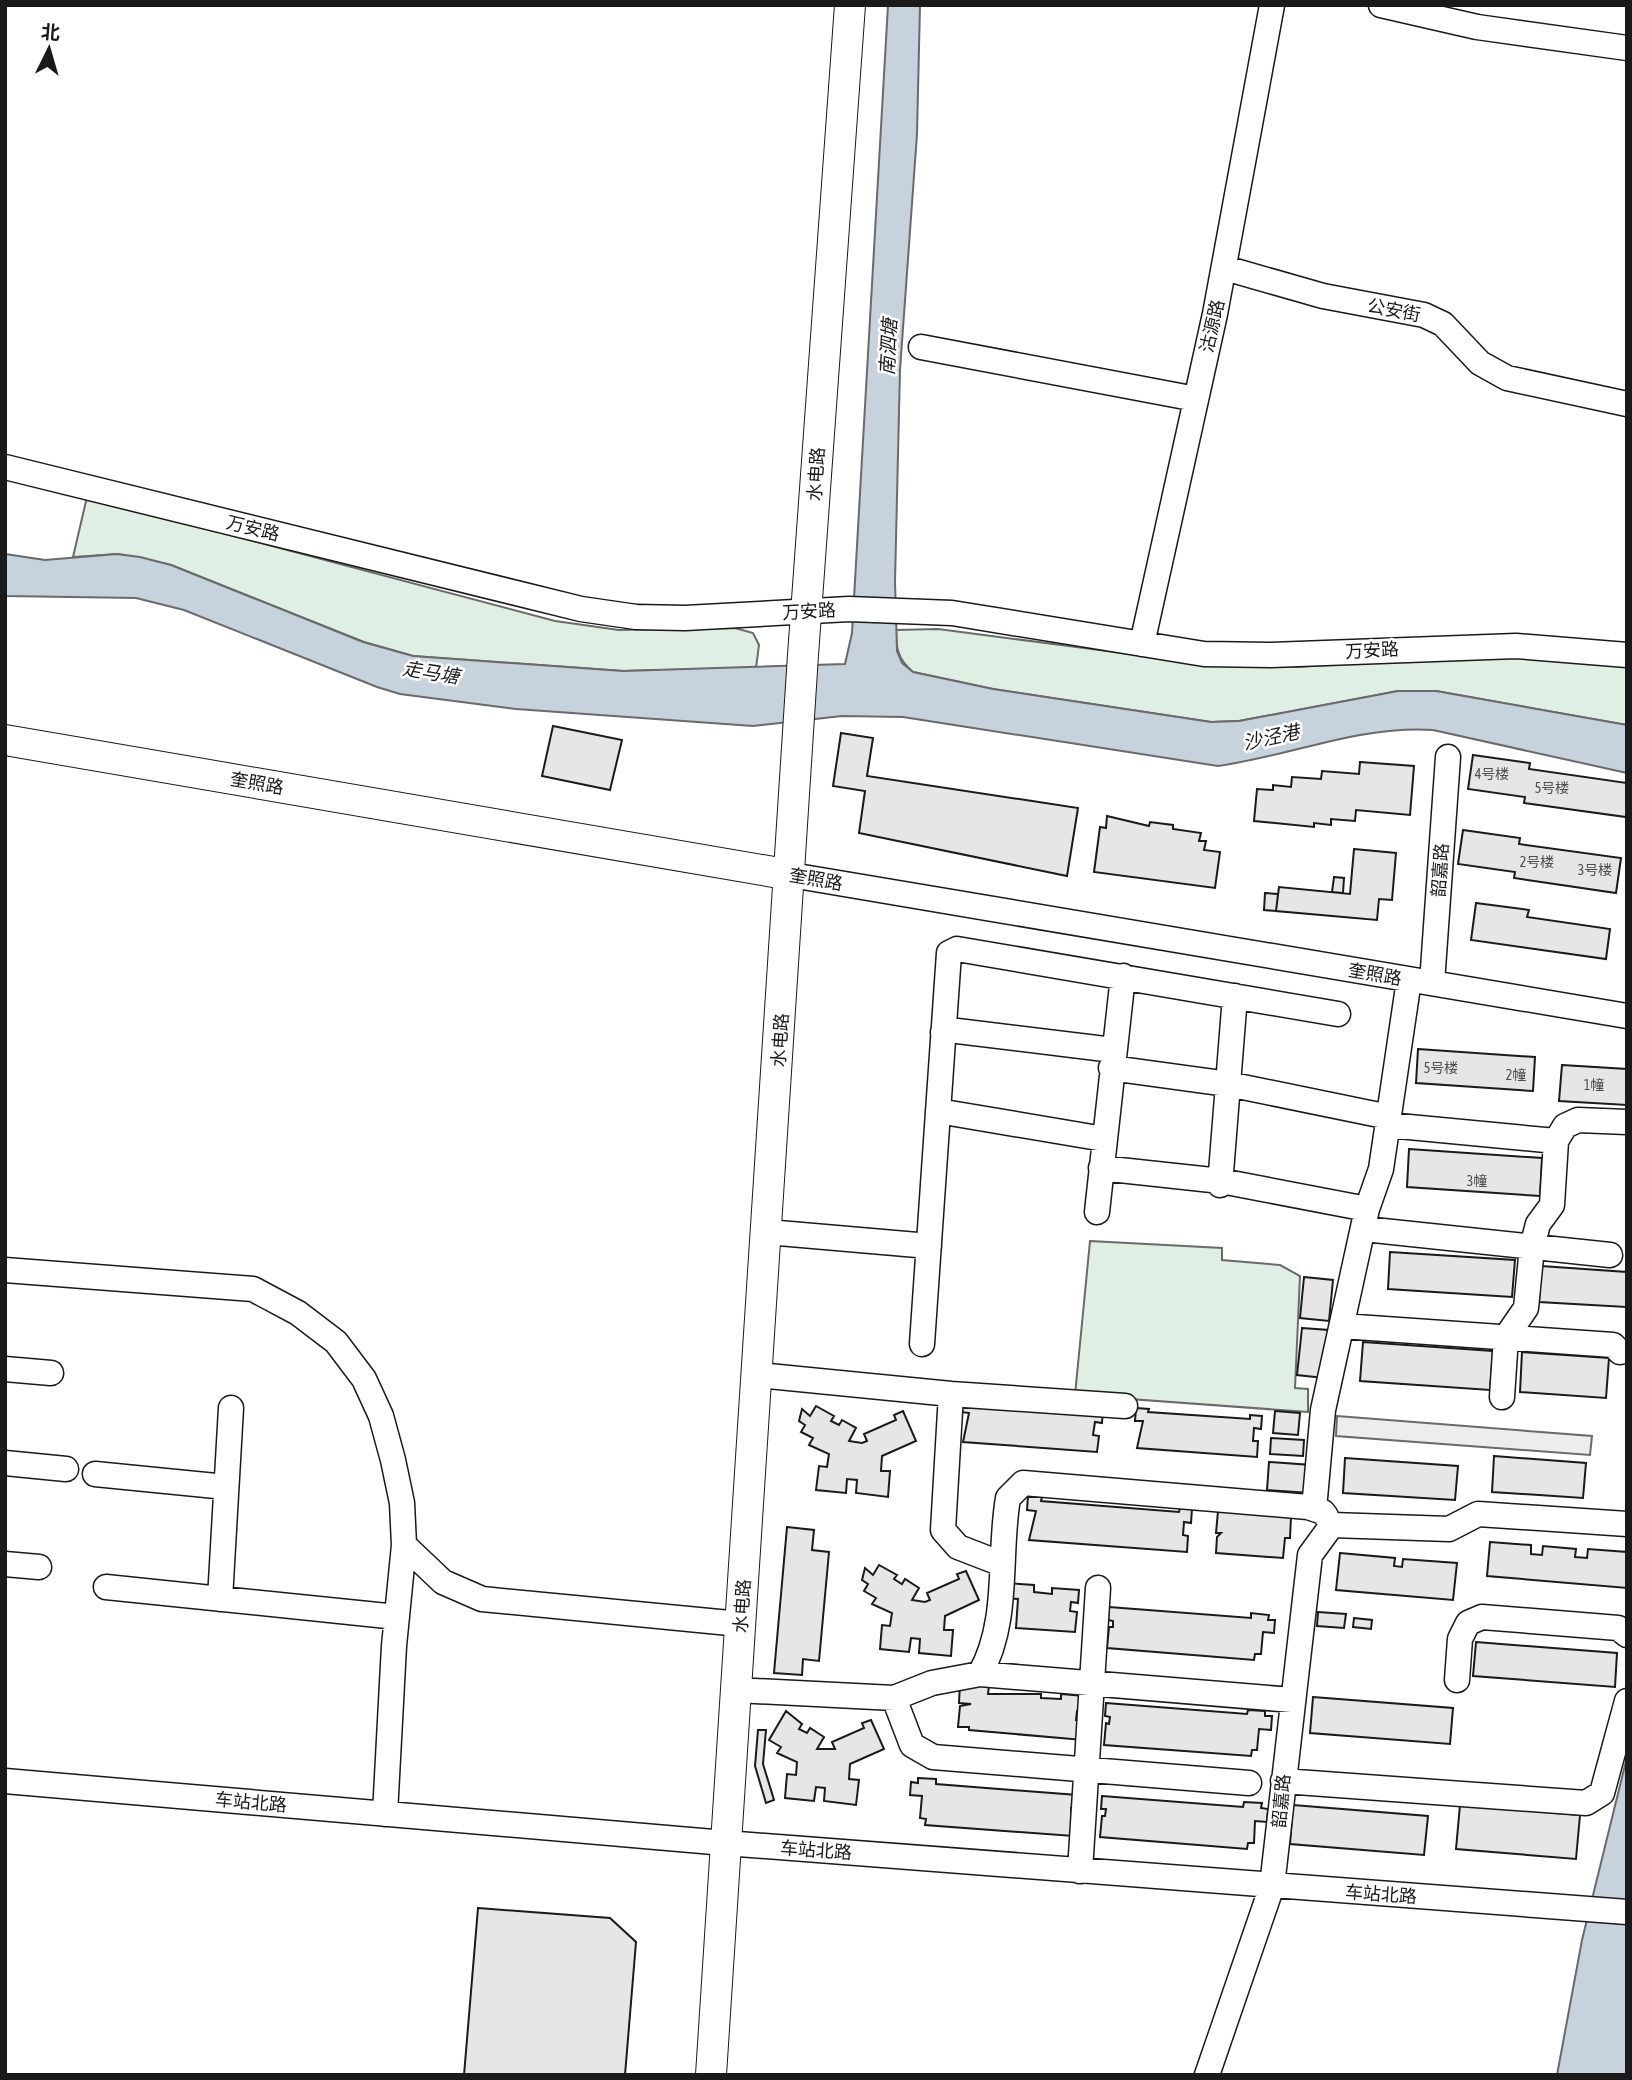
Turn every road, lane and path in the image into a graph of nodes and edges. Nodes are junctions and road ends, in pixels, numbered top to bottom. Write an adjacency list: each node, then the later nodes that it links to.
1 (850, 5): 10 (main road, 水电路)
2 (1272, 5): 5 (street, 沽源路)
3 (1381, 5): 4 (street)
4 (1627, 48)
5 (1225, 268): 7 (street, 沽源路); 8 (street, 公安街)
6 (921, 347): 7 (street)
7 (1196, 399): 11 (street, 沽源路)
8 (1627, 404)
9 (5, 467): 10 (street, 万安路)
10 (806, 611): 11 (street, 万安路); 15 (main road, 水电路)
11 (1142, 645): 12 (street, 万安路)
12 (1627, 655)
13 (5, 740): 15 (main road, 奎照路)
14 (1448, 757): 17 (street, 韶嘉路)
15 (791, 875): 17 (street, 奎照路); 33 (main road, 水电路)
16 (1123, 976): 18 (street); 21 (street); 22 (street)
17 (1420, 981): 20 (street, 奎照路); 25 (street, 韶嘉路)
18 (1235, 996): 19 (street); 23 (street)
19 (1338, 1014)
20 (1627, 1016)
21 (943, 1032): 22 (street); 24 (street)
22 (1112, 1059): 23 (street); 27 (street)
23 (1228, 1084): 25 (street); 30 (street)
24 (939, 1111): 27 (street); 35 (street)
25 (1388, 1121): 28 (street); 32 (street, 韶嘉路)
26 (1627, 1122): 28 (street)
27 (1104, 1139): 29 (street)
28 (1556, 1141): 34 (street)
29 (1101, 1168): 30 (street); 31 (street)
30 (1220, 1183): 32 (street)
31 (1097, 1212)
32 (1366, 1219): 34 (street); 38 (street, 韶嘉路)
33 (767, 1232): 35 (street); 44 (main road, 水电路)
34 (1532, 1247): 36 (street); 39 (street)
35 (928, 1255): 40 (street)
36 (1610, 1255)
37 (5, 1270): 55 (street)
38 (1342, 1326): 39 (street); 53 (street, 韶嘉路)
39 (1506, 1337): 41 (street); 46 (street)
40 (922, 1344)
41 (1620, 1352)
42 (5, 1369): 43 (street)
43 (51, 1373)
44 (758, 1375): 45 (street); 63 (main road, 水电路)
45 (951, 1394): 47 (street); 57 (street)
46 (1502, 1397)
47 (1125, 1406)
48 (231, 1408): 52 (street)
49 (5, 1463): 50 (street)
50 (65, 1469)
51 (95, 1474): 52 (street)
52 (226, 1487): 61 (street)
53 (1323, 1517): 54 (street); 57 (street); 70 (street, 韶嘉路)
54 (1627, 1524)
55 (404, 1545): 62 (street); 63 (street)
56 (5, 1564): 58 (street)
57 (1002, 1564): 65 (street)
58 (38, 1567)
59 (106, 1587): 61 (street)
60 (1098, 1588): 67 (street)
61 (220, 1599): 62 (street)
62 (397, 1617): 76 (street)
63 (740, 1624): 68 (main road, 水电路)
64 (1627, 1635): 66 (street)
65 (981, 1674): 67 (street); 69 (street)
66 (1457, 1680)
67 (1092, 1683): 70 (street); 72 (street)
68 (736, 1690): 69 (street); 77 (main road, 水电路)
69 (894, 1698): 72 (street)
70 (1292, 1700): 74 (street, 韶嘉路)
71 (1627, 1701): 74 (street)
72 (1087, 1770): 75 (street); 78 (street)
73 (5, 1781): 76 (street, 车站北路)
74 (1283, 1781): 79 (street, 韶嘉路)
75 (1249, 1783)
76 (386, 1814): 77 (street, 车站北路)
77 (726, 1843): 78 (street, 车站北路); 81 (main road, 水电路)
78 (1080, 1871): 79 (street, 车站北路)
79 (1272, 1886): 80 (street, 车站北路); 82 (street, 韶嘉路)
80 (1627, 1912)
81 (711, 2075)
82 (1207, 2075)

